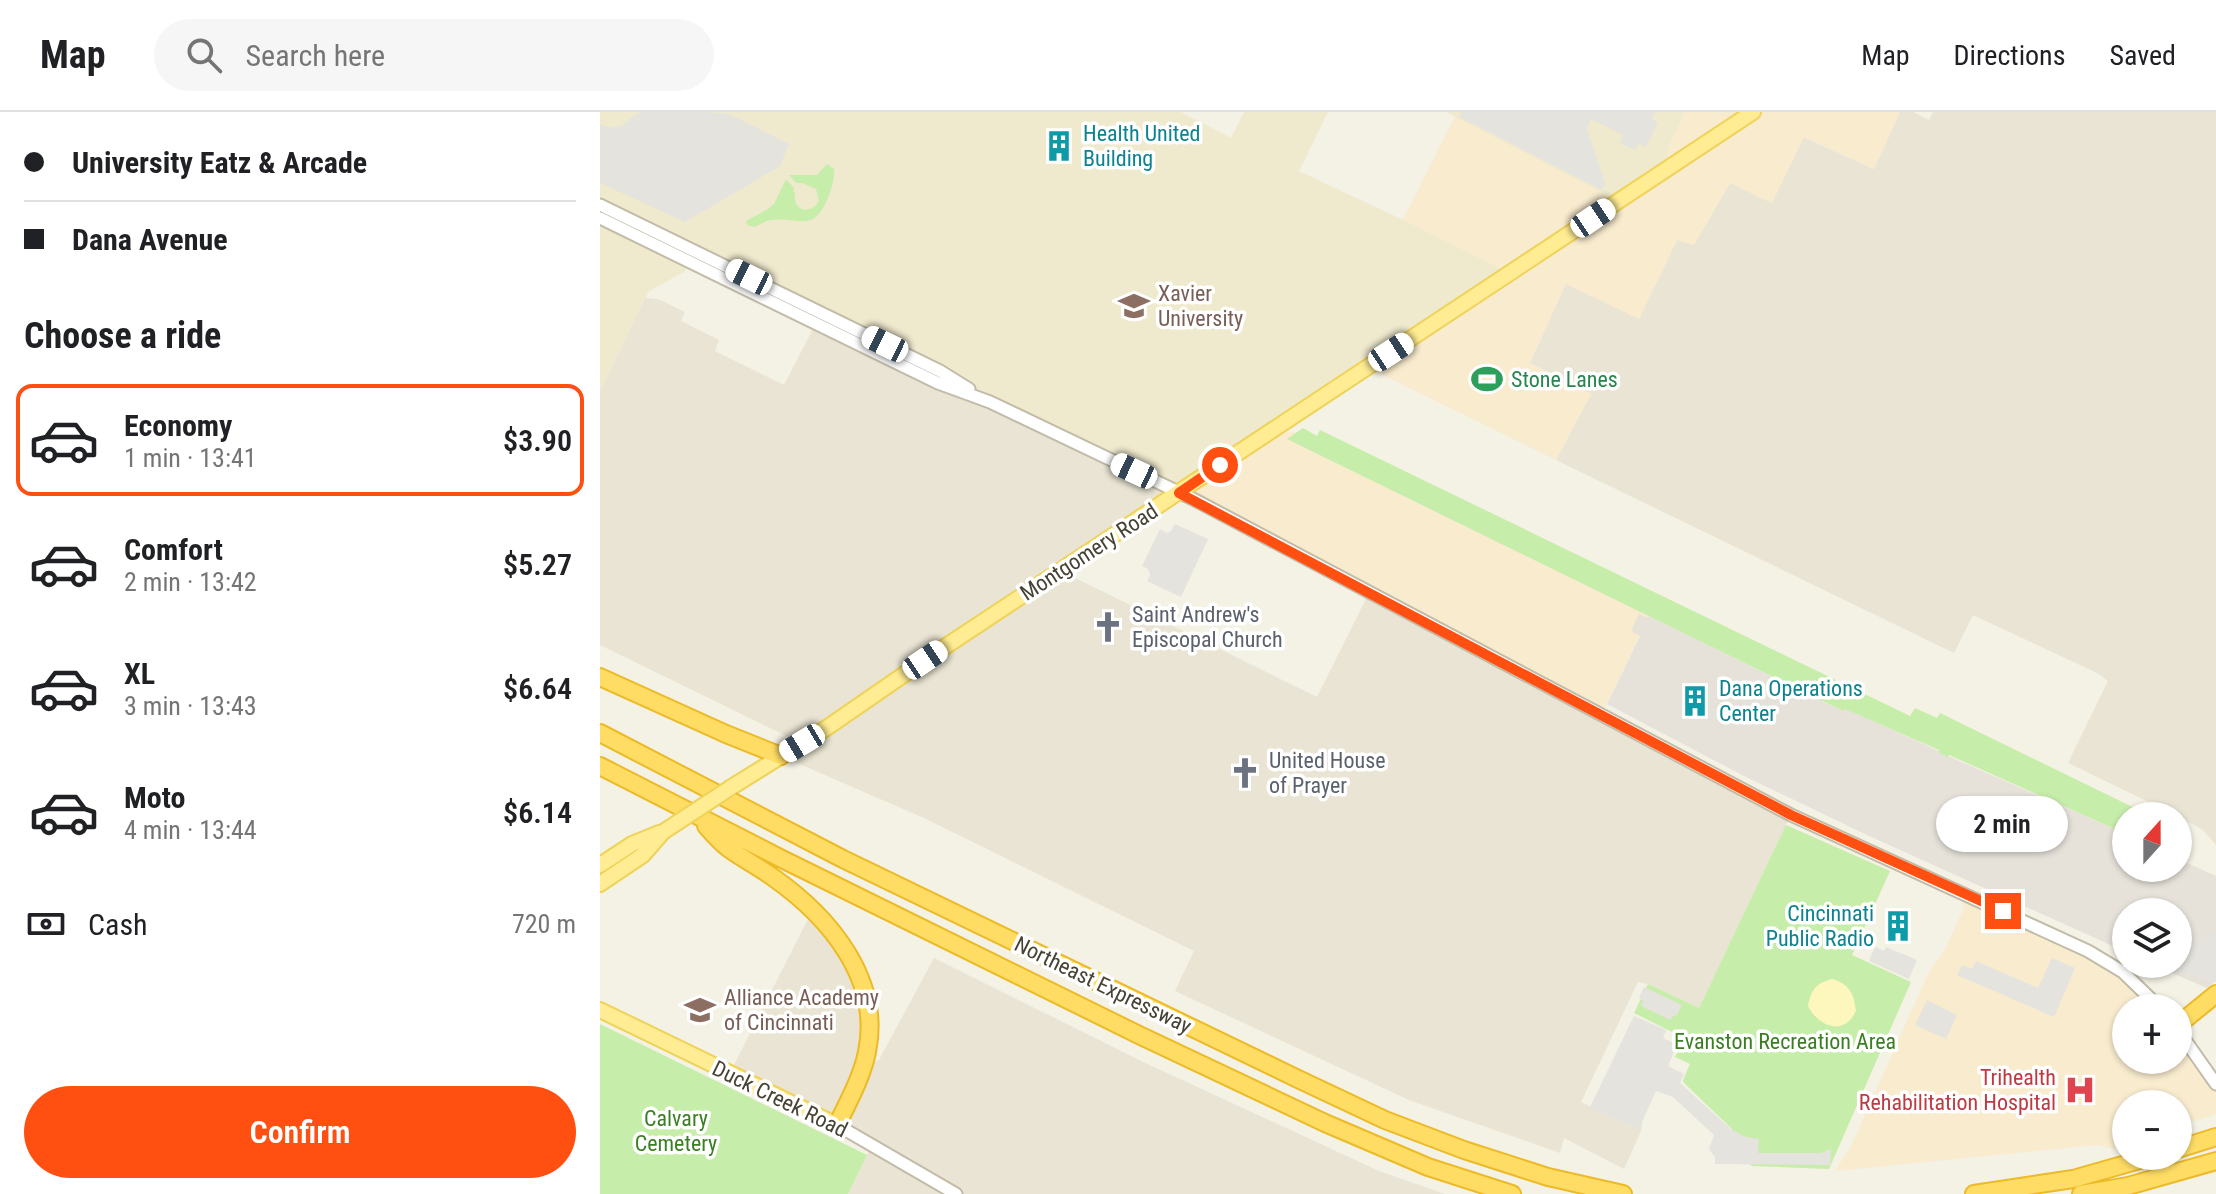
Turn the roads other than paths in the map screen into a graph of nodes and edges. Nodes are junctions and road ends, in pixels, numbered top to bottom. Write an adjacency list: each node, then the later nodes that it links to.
1 (1753, 112): 5 (main road, Montgomery Road)
2 (600, 205): 4 (street)
3 (600, 218): 4 (street)
4 (990, 402): 5 (street)
5 (1179, 493): 8 (main road, Montgomery Road); 14 (street)
6 (600, 677): 8 (highway)
7 (600, 733): 27 (highway, Northeast Expressway)
8 (781, 756): 11 (main road, Montgomery Road, bridge)
9 (600, 766): 10 (highway, Northeast Expressway)
10 (697, 817): 20 (highway); 26 (highway, Northeast Expressway)
11 (663, 832): 12 (main road, Montgomery Road); 13 (main road, Montgomery Road)
12 (600, 865)
13 (600, 884)
14 (2146, 994)
15 (2216, 994): 17 (highway)
16 (601, 1010): 20 (main road, Duck Creek Road)
17 (2192, 1015)
18 (2192, 1048): 19 (street)
19 (2216, 1084)
20 (837, 1125): 25 (street, Duck Creek Road)
21 (2216, 1137): 22 (highway)
22 (2192, 1145)
23 (2216, 1161): 29 (highway)
24 (2112, 1168): 28 (highway)
25 (956, 1194)
26 (1512, 1194)
27 (1623, 1194)
28 (1974, 1194)
29 (2081, 1194)

